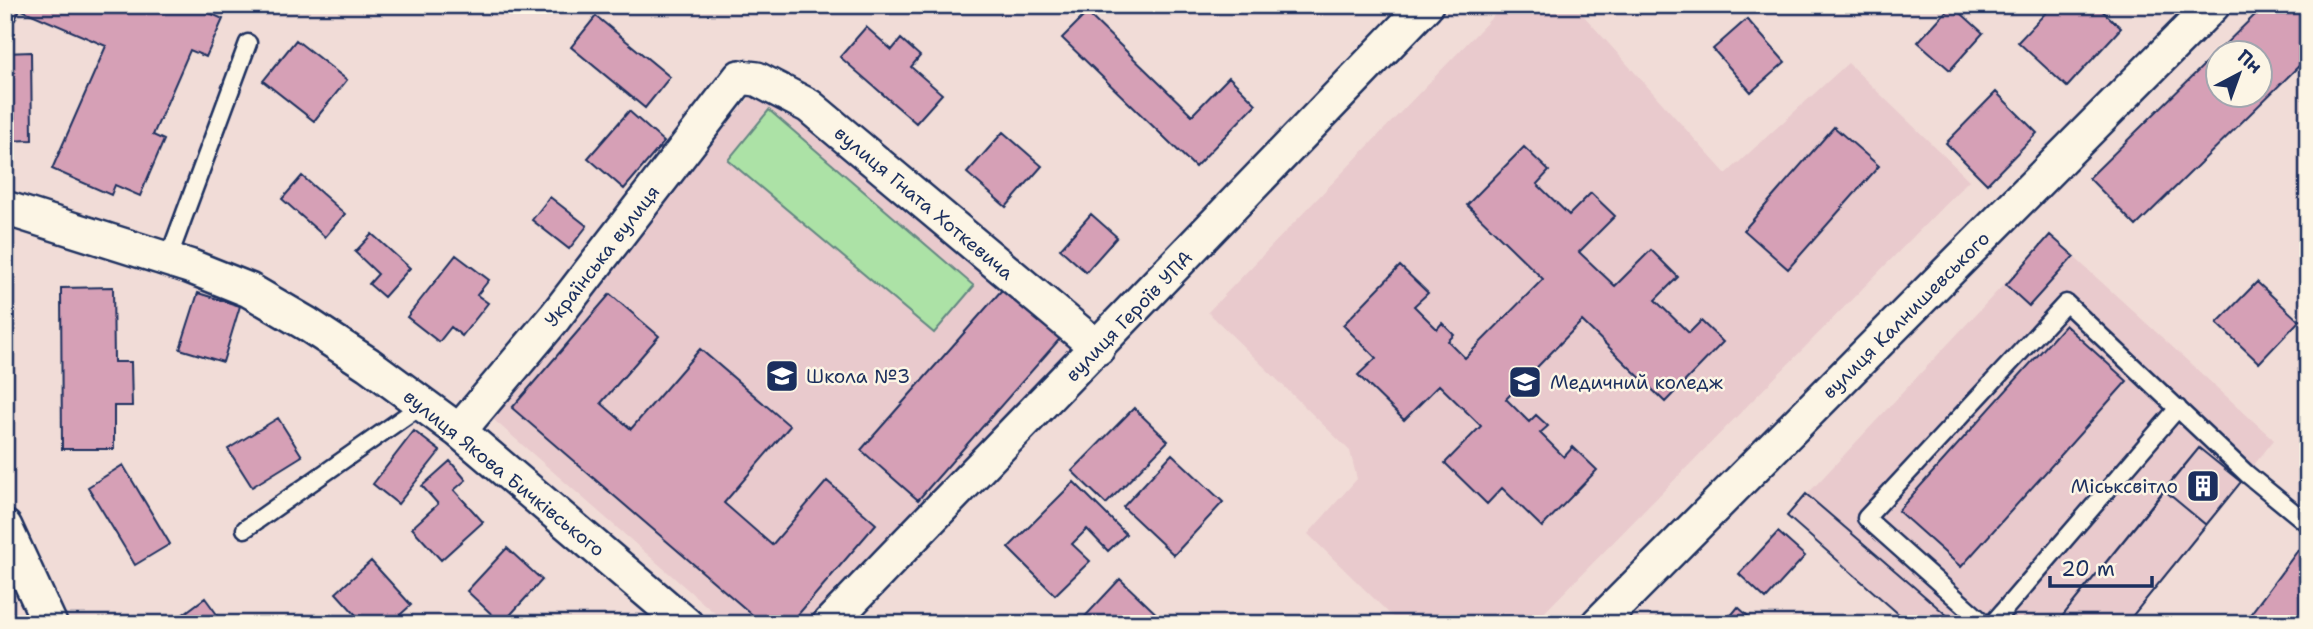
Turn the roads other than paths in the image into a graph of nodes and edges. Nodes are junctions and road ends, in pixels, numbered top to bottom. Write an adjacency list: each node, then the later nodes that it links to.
1 (1426, 5): 7 (street, вулиця Героїв УПА)
2 (2213, 5): 17 (street, вулиця Калнишевського)
3 (248, 43): 6 (lane)
4 (740, 77): 7 (street, вулиця Гната Хоткевича); 10 (street, Українська вулиця)
5 (5, 208): 6 (street, вулиця Якова Бичківського)
6 (168, 259): 8 (street, вулиця Якова Бичківського)
7 (1098, 348): 16 (street, вулиця Героїв УПА)
8 (423, 404): 10 (street, вулиця Якова Бичківського); 13 (lane)
9 (2178, 408): 11 (lane); 18 (lane); 19 (lane)
10 (459, 430): 15 (street, вулиця Якова Бичківського)
11 (2308, 524)
12 (5, 527): 14 (street)
13 (245, 529)
14 (50, 624)
15 (686, 624)
16 (830, 624)
17 (1598, 624)
18 (1985, 624)
19 (1992, 624)

